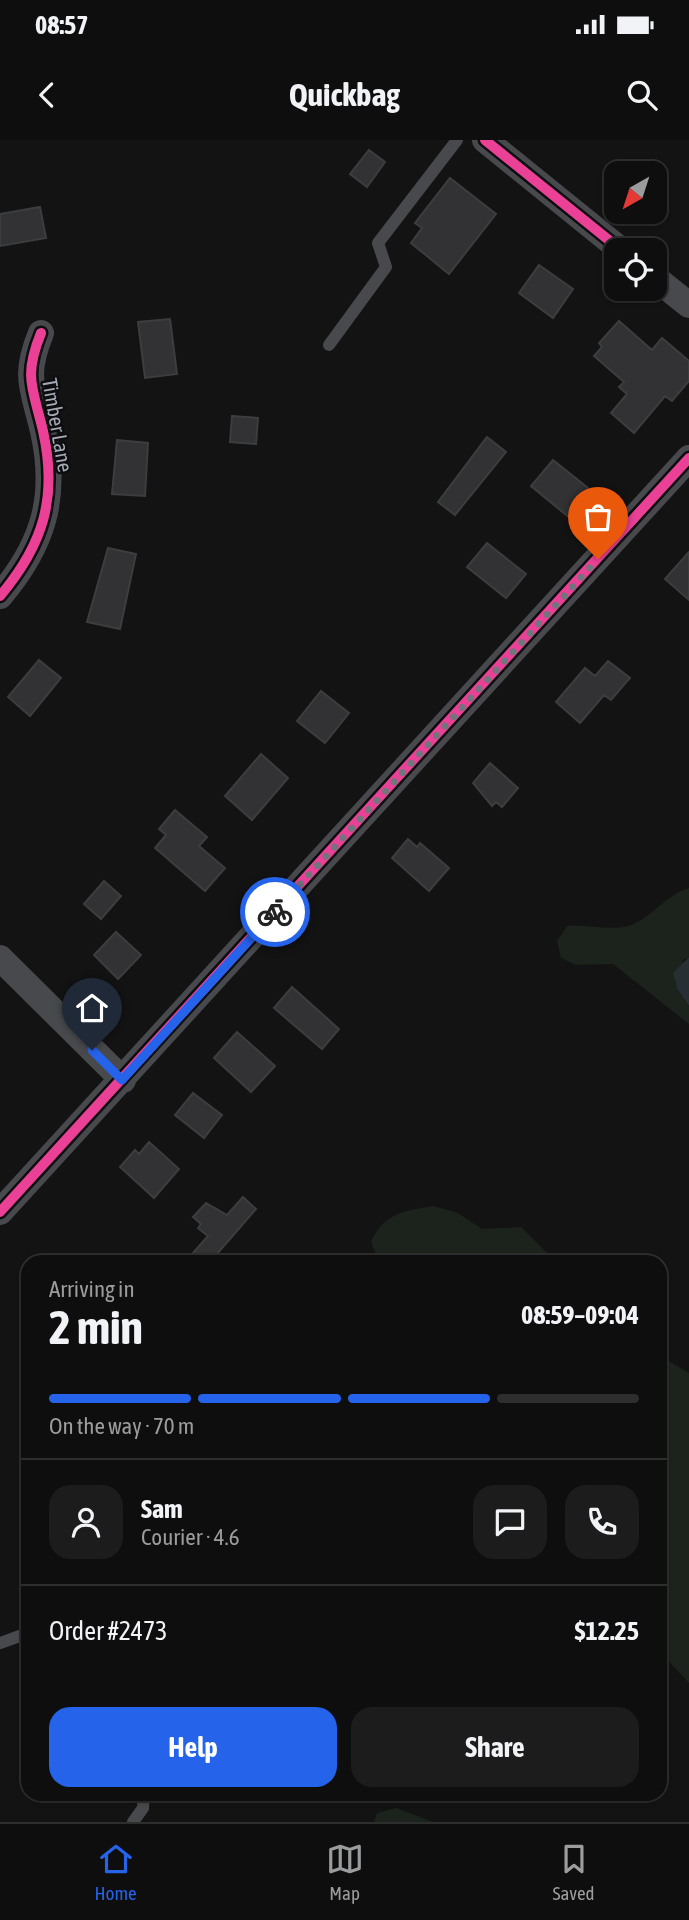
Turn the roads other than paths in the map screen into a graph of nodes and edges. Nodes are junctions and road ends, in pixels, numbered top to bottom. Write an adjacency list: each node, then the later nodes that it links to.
1 (457, 140): 7 (lane)
2 (485, 140): 3 (street)
3 (606, 238)
4 (667, 287): 5 (street)
5 (689, 305)
6 (41, 332): 9 (street, Timber Lane)
7 (329, 345)
8 (689, 458): 11 (street)
9 (0, 596)
10 (0, 958): 11 (street)
11 (122, 1080): 12 (street)
12 (0, 1212)
13 (21, 1636): 14 (lane)
14 (0, 1643)
15 (144, 1801): 16 (lane)
16 (133, 1822)

